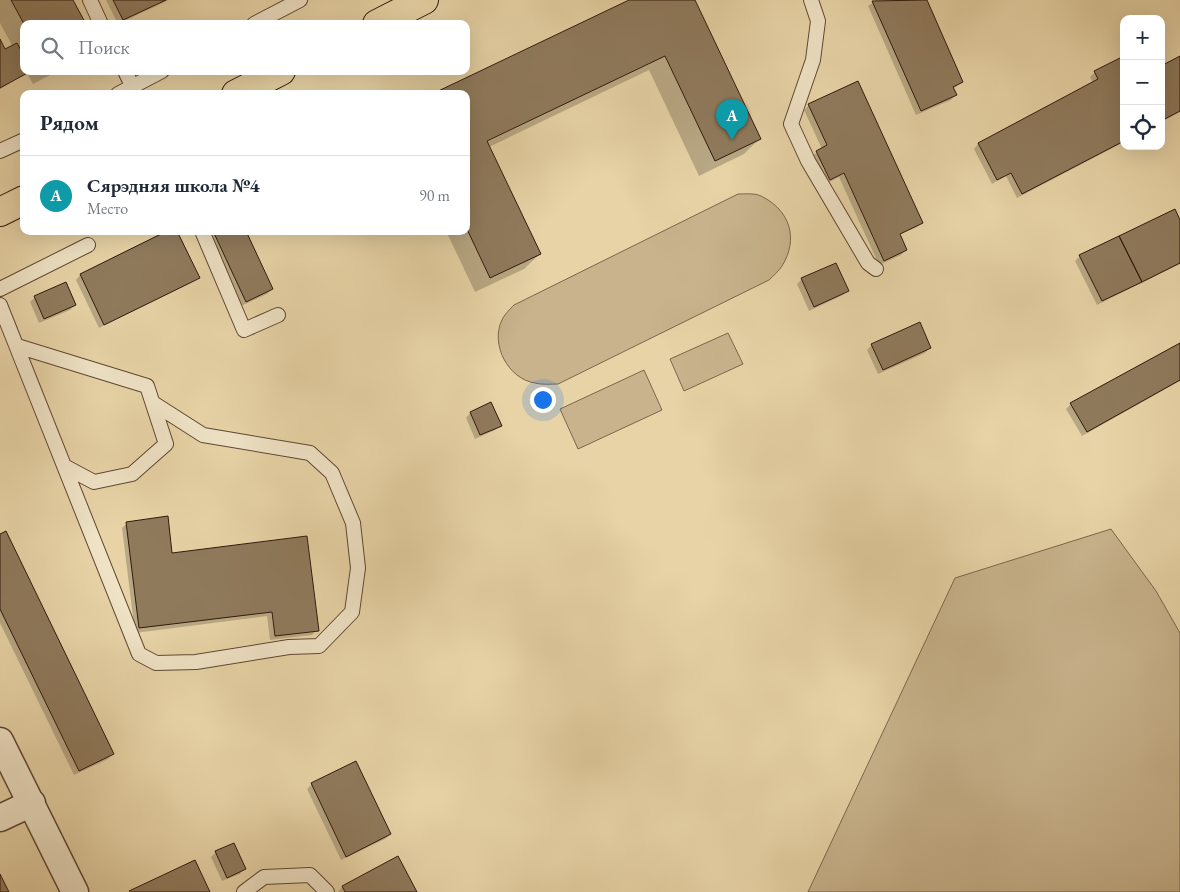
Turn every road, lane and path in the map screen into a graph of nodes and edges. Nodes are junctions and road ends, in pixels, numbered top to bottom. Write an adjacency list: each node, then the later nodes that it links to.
1 (90, 0): 5 (lane)
2 (300, 0): 6 (lane)
3 (424, 0): 7 (main road)
4 (812, 0): 19 (lane)
5 (99, 20)
6 (262, 20)
7 (385, 20)
8 (127, 75): 11 (lane)
9 (156, 75): 11 (lane)
10 (273, 75): 12 (main road)
11 (134, 90)
12 (244, 90)
13 (20, 142): 14 (lane)
14 (0, 151)
15 (20, 202): 16 (main road)
16 (0, 212)
17 (204, 235): 22 (lane)
18 (88, 245): 20 (lane)
19 (876, 269)
20 (0, 289)
21 (0, 305): 23 (lane)
22 (278, 315)
23 (17, 346): 24 (lane); 25 (lane)
24 (153, 403): 25 (lane); 25 (lane)
25 (64, 466)
26 (0, 741): 27 (street)
27 (32, 804): 28 (street); 29 (street)
28 (0, 818)
29 (74, 892)
30 (244, 892): 31 (lane)
31 (328, 892)

